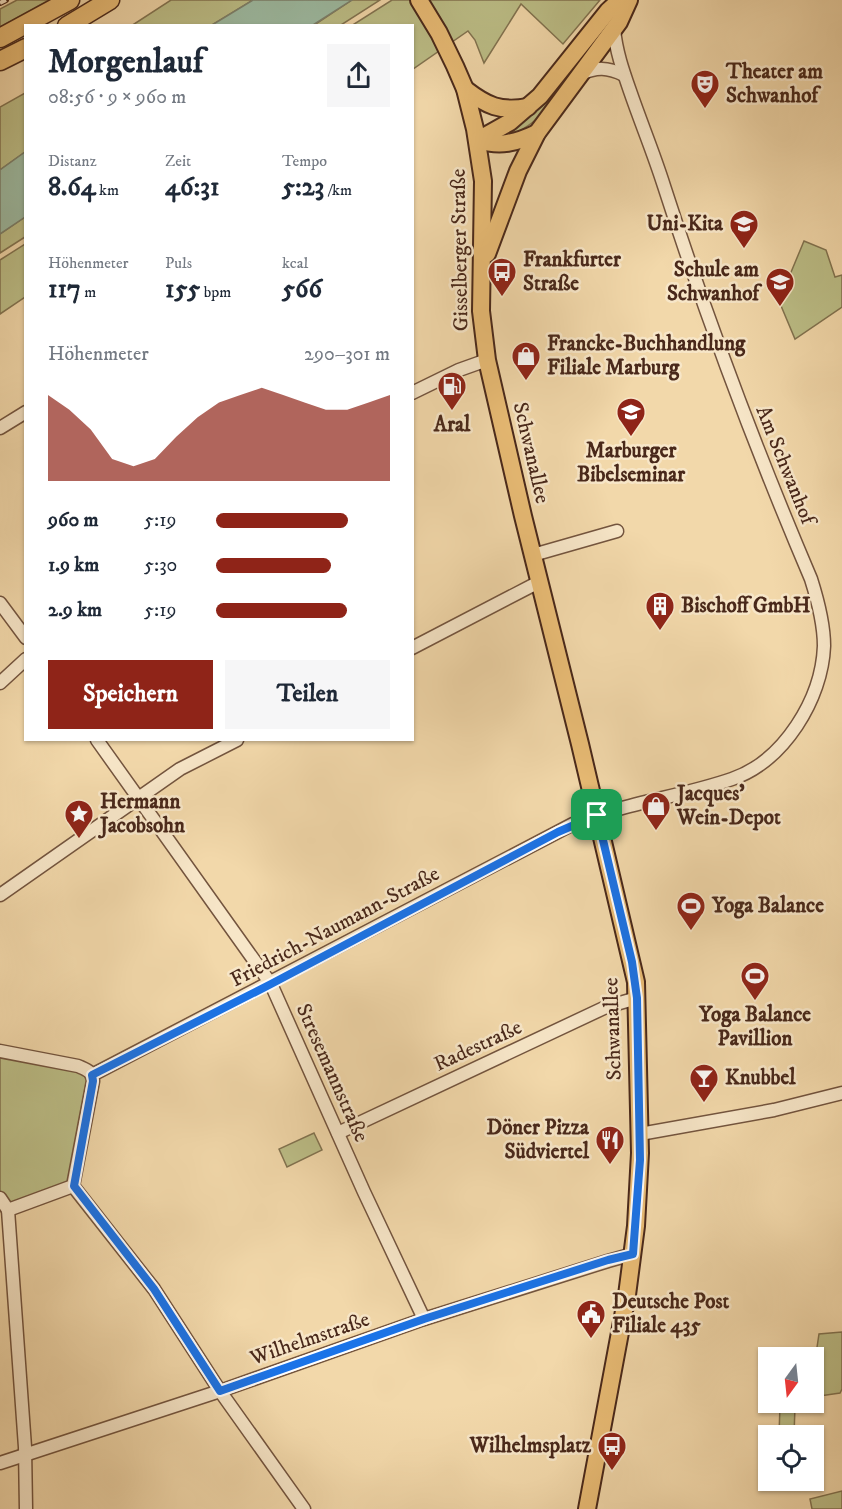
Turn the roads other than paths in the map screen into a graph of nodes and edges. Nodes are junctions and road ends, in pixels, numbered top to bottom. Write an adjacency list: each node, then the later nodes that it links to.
1 (70, 0): 6 (highway)
2 (110, 0): 7 (highway)
3 (418, 0): 15 (main road, Gisselberger Straße)
4 (620, 0): 16 (main road, Gisselberger Straße)
5 (629, 0): 9 (main road)
6 (26, 24)
7 (70, 24)
8 (24, 25): 10 (highway)
9 (614, 29): 13 (main road); 14 (street, Am Schwanhof)
10 (0, 38)
11 (24, 49): 12 (highway)
12 (0, 61)
13 (580, 74): 14 (street); 17 (main road)
14 (624, 75): 35 (street, Am Schwanhof)
15 (465, 89): 16 (main road); 18 (main road, Gisselberger Straße)
16 (528, 106): 18 (main road, Gisselberger Straße)
17 (537, 133): 18 (main road, Gisselberger Straße); 19 (main road)
18 (478, 140): 19 (main road, Gisselberger Straße)
19 (482, 266): 20 (main road, Gisselberger Straße)
20 (487, 360): 21 (street); 25 (main road, Schwanallee)
21 (414, 392)
22 (24, 413): 23 (street)
23 (0, 428)
24 (617, 531): 25 (street)
25 (533, 555): 26 (main road, Schwanallee)
26 (539, 582): 29 (street); 35 (main road, Schwanallee)
27 (0, 603): 28 (street)
28 (24, 635)
29 (414, 647)
30 (24, 662): 31 (street)
31 (0, 682)
32 (98, 741): 34 (street, Stresemannstraße)
33 (235, 741): 34 (street)
34 (138, 797): 36 (street); 37 (street, Stresemannstraße)
35 (597, 815): 37 (street, Friedrich-Naumann-Straße); 38 (main road, Schwanallee)
36 (0, 895)
37 (271, 984): 40 (street, Friedrich-Naumann-Straße); 42 (street, Stresemannstraße)
38 (637, 998): 42 (street, Radestraße); 43 (main road, Schwanallee)
39 (0, 1051): 40 (street)
40 (92, 1075): 44 (street)
41 (842, 1093): 43 (street)
42 (338, 1133): 48 (street, Stresemannstraße)
43 (640, 1134): 47 (main road, Schwanallee)
44 (74, 1186): 46 (street); 49 (street)
45 (0, 1198): 46 (street)
46 (9, 1210): 50 (street)
47 (634, 1247): 48 (street, Wilhelmstraße); 54 (main road, Schwanallee)
48 (424, 1319): 49 (street, Wilhelmstraße)
49 (220, 1391): 50 (street, Wilhelmstraße); 53 (street)
50 (24, 1455): 51 (street, Wilhelmstraße); 52 (street)
51 (0, 1463)
52 (26, 1509)
53 (304, 1509)
54 (587, 1509)

